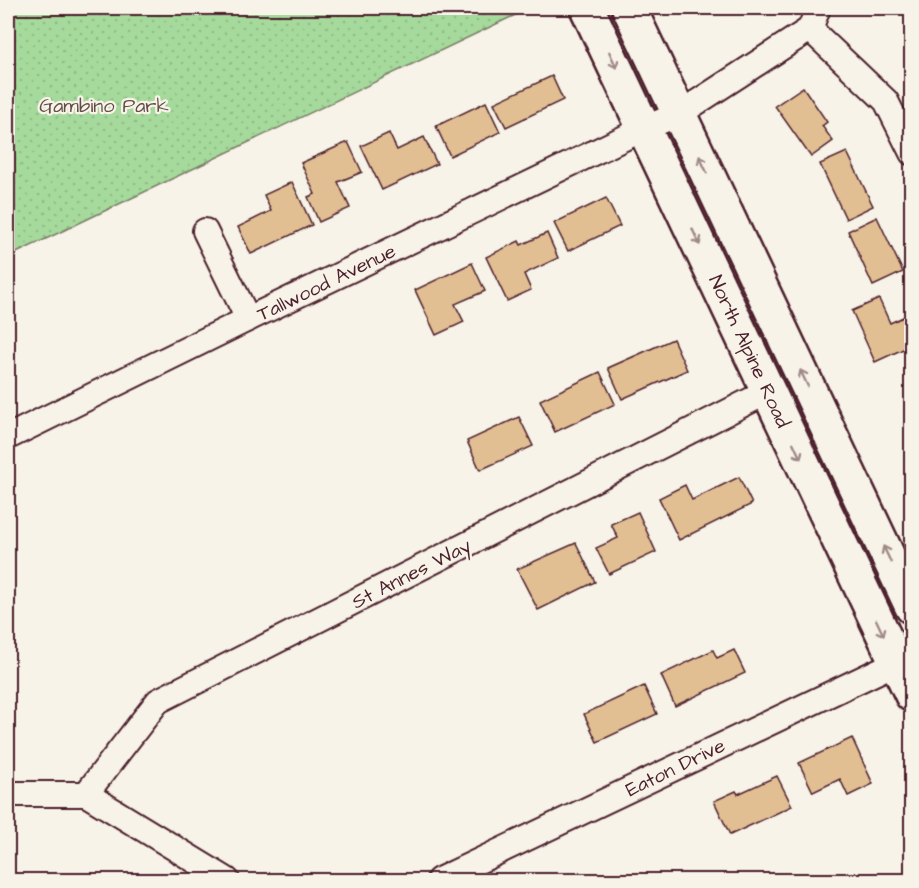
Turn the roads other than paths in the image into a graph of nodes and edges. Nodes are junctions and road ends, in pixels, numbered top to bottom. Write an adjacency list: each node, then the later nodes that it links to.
1 (588, 8): 5 (main road, North Alpine Road, one-way to 5)
2 (629, 8): 4 (main road, North Alpine Road)
3 (814, 18): 4 (street, Tallwood Avenue); 6 (street)
4 (679, 114): 5 (street, Tallwood Avenue); 11 (main road, North Alpine Road, one-way to 4)
5 (645, 128): 8 (street, Tallwood Avenue); 9 (main road, North Alpine Road, one-way to 9)
6 (912, 153)
7 (205, 231): 8 (street)
8 (248, 319): 10 (street, Tallwood Avenue)
9 (769, 391): 12 (main road, North Alpine Road, one-way to 12); 15 (street, St Annes Way)
10 (8, 437)
11 (912, 607)
12 (904, 658): 13 (main road, North Alpine Road); 17 (street, Eaton Drive)
13 (912, 695)
14 (8, 794): 15 (street)
15 (86, 794): 16 (street)
16 (227, 880)
17 (439, 880)

